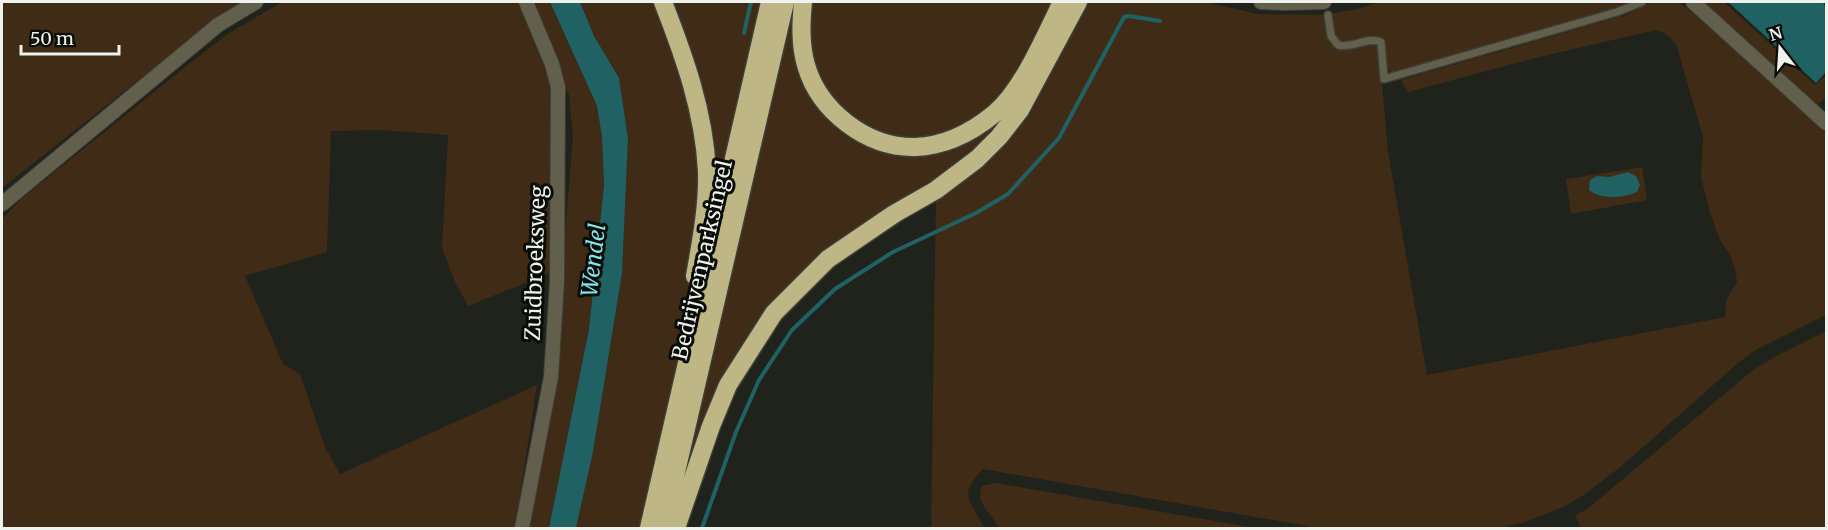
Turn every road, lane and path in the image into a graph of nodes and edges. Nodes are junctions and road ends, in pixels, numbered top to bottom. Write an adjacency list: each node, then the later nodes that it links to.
1 (256, 2): 14 (street)
2 (526, 2): 16 (street, Zuidbroeksweg)
3 (663, 2): 15 (highway)
4 (770, 2): 15 (highway, Bedrijvenparksingel)
5 (785, 2): 18 (highway, Bedrijvenparksingel)
6 (803, 2): 7 (highway)
7 (1062, 2)
8 (1078, 2): 19 (highway)
9 (1261, 2): 12 (street)
10 (1642, 2): 12 (lane)
11 (1693, 2): 13 (street)
12 (1326, 8)
13 (1827, 123)
14 (2, 204)
15 (683, 379): 17 (highway, Bedrijvenparksingel)
16 (522, 528)
17 (649, 528)
18 (663, 528)
19 (676, 528)

